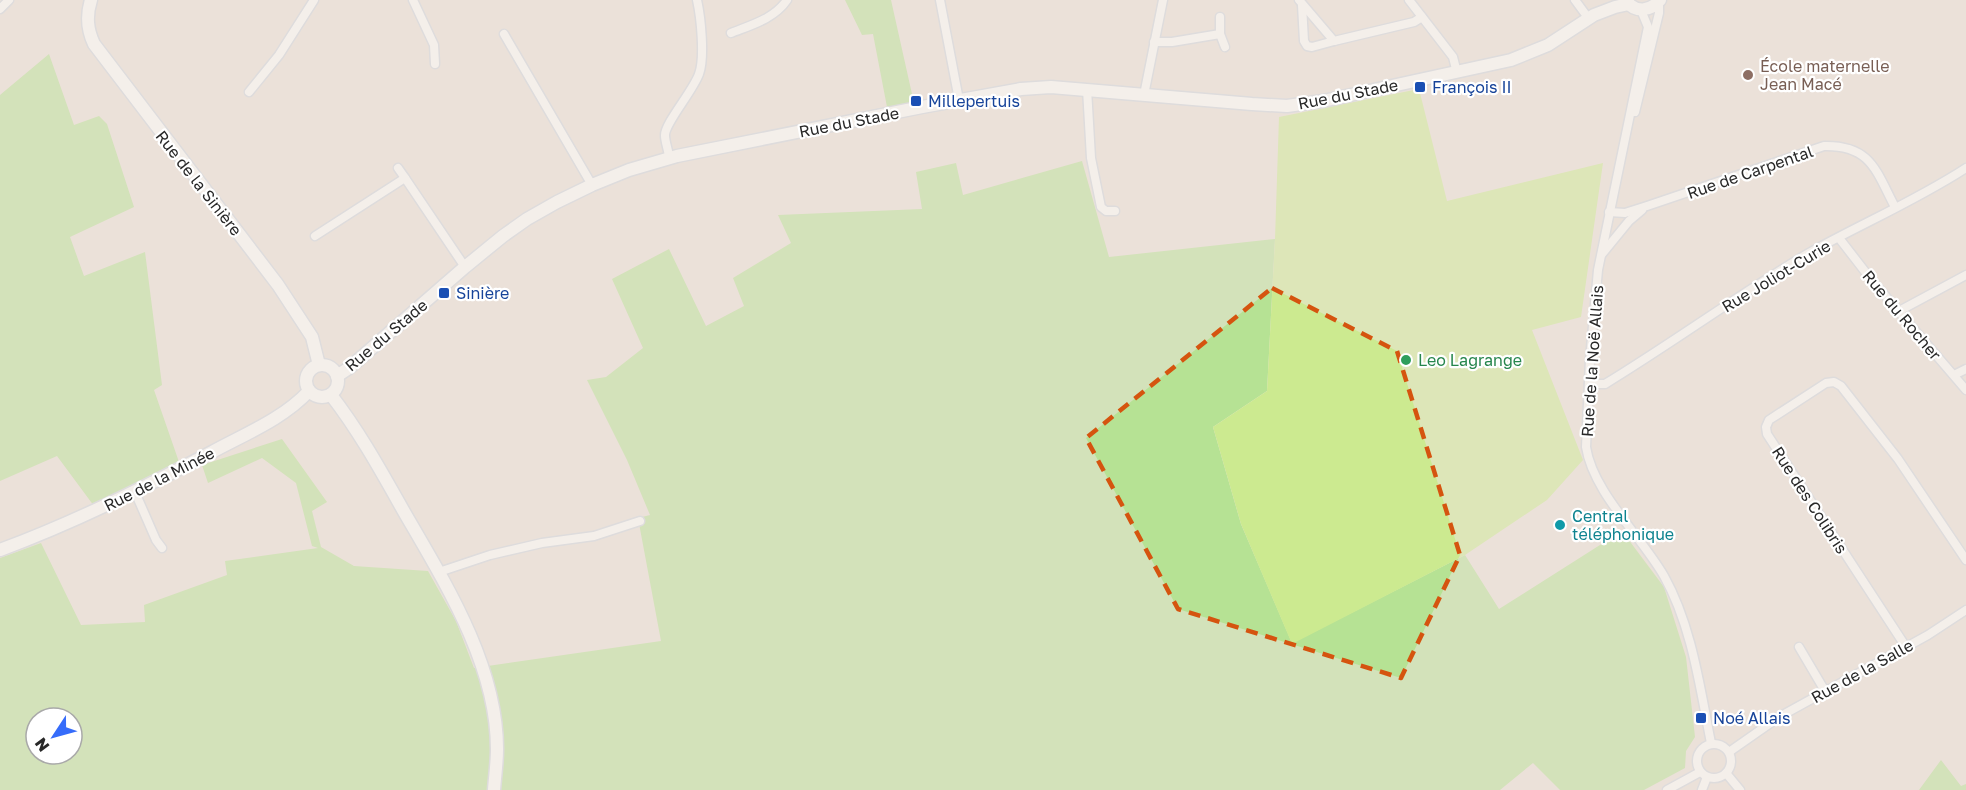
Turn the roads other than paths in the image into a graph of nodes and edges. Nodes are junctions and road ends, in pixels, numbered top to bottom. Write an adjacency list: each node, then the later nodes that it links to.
1 (9, 0): 15 (street)
2 (91, 0): 50 (street, Rue de la Sinière)
3 (314, 0): 29 (street)
4 (413, 0): 26 (street)
5 (697, 0): 32 (street)
6 (787, 0): 20 (street)
7 (940, 0): 31 (street)
8 (1163, 0): 24 (street)
9 (1409, 0): 18 (street)
10 (1575, 0): 19 (street)
11 (1609, 0): 19 (street, Rue du Stade)
12 (1659, 1): 16 (street); 37 (street, Rue de la Noë Allais)
13 (1300, 2): 23 (street); 23 (street)
14 (1627, 2): 16 (street); 19 (street, Rue du Stade)
15 (0, 9)
16 (1641, 10): 37 (street, Rue de la Noë Allais)
17 (1220, 17): 22 (street)
18 (1422, 17): 23 (street); 27 (street)
19 (1591, 17): 27 (street, Rue du Stade)
20 (731, 33)
21 (504, 34): 36 (street)
22 (1220, 34): 24 (street); 25 (street)
23 (1334, 41)
24 (1154, 42): 30 (street)
25 (1225, 47)
26 (435, 64)
27 (1457, 73): 30 (street, Rue du Stade)
28 (1087, 89): 30 (street, Rue du Stade); 31 (street, Rue du Stade); 40 (street)
29 (249, 92)
30 (1144, 95)
31 (959, 100): 32 (street, Rue du Stade)
32 (669, 158): 36 (street, Rue du Stade)
33 (398, 168): 35 (street)
34 (1966, 168): 39 (street, Rue Joliot-Curie)
35 (405, 178): 44 (street); 47 (street)
36 (592, 185): 47 (street, Rue du Stade)
37 (1611, 202): 41 (street, Rue de la Noë Allais)
38 (1647, 207): 39 (street, Rue de Carpental); 41 (street, Rue de Carpental); 43 (street, Rue de Carpental)
39 (1895, 207): 45 (street, Rue Joliot-Curie)
40 (1115, 211)
41 (1609, 212): 42 (street, Rue de la Noë Allais)
42 (1606, 227): 43 (street); 46 (street, Rue de la Noë Allais)
43 (1623, 227): 46 (street, Rue de Carpental)
44 (315, 236)
45 (1839, 238): 49 (street, Rue du Rocher); 54 (street, Rue Joliot-Curie)
46 (1600, 257): 54 (street, Rue de la Noë Allais)
47 (465, 267): 53 (street, Rue du Stade)
48 (1966, 275): 49 (street)
49 (1899, 311): 52 (street, Rue du Rocher)
50 (319, 365): 53 (street); 56 (street)
51 (1966, 369): 52 (street)
52 (1953, 375): 55 (street, Rue du Rocher)
53 (337, 376): 57 (street)
54 (1588, 384): 68 (street, Rue de la Noë Allais)
55 (1966, 390)
56 (309, 392): 57 (street); 58 (street, Rue de la Minée)
57 (332, 394): 63 (street)
58 (135, 492): 60 (street); 61 (street, Rue de la Minée)
59 (640, 521): 63 (street)
60 (162, 548)
61 (0, 550)
62 (1966, 560): 66 (street, Rue des Colibris)
63 (439, 572): 72 (street)
64 (1966, 610): 66 (street, Rue de la Salle)
65 (1799, 647): 67 (street)
66 (1906, 647): 67 (street, Rue de la Salle)
67 (1825, 691): 69 (street, Rue de la Salle)
68 (1711, 743): 69 (street); 71 (street)
69 (1729, 752): 70 (street)
70 (1726, 773): 71 (street); 75 (street)
71 (1703, 774): 73 (street); 74 (street)
72 (494, 790)
73 (1667, 790)
74 (1702, 790)
75 (1740, 790)

